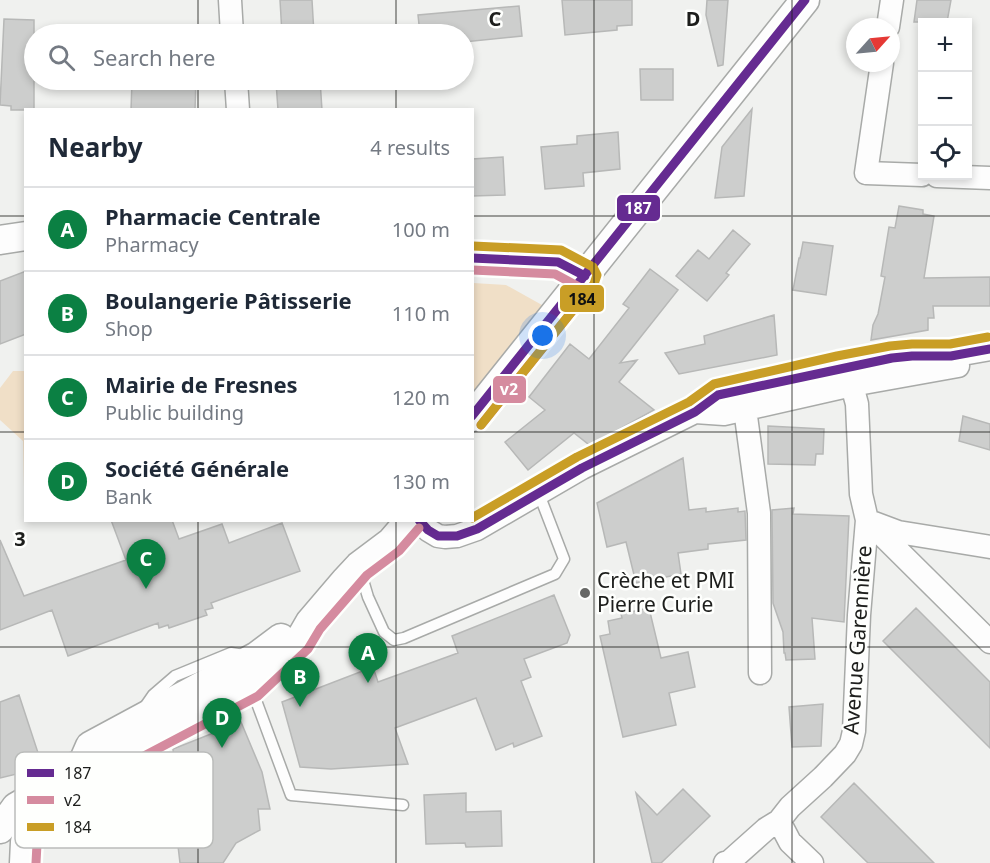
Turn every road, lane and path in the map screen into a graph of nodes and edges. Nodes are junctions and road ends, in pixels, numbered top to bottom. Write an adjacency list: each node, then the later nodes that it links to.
1 (230, 0): 5 (street)
2 (805, 0): 15 (street)
3 (892, 0): 4 (street)
4 (889, 18)
5 (231, 24)
6 (881, 72): 9 (street)
7 (237, 90): 8 (street)
8 (238, 108)
9 (918, 175)
10 (972, 177): 11 (street)
11 (990, 178)
12 (24, 236): 13 (street)
13 (0, 240)
14 (474, 258): 15 (street)
15 (585, 276): 21 (street)
16 (990, 349): 18 (street)
17 (990, 360): 18 (street)
18 (850, 376): 19 (street); 20 (street); 23 (street, Avenue Garennière)
19 (745, 409): 20 (street); 30 (street)
20 (695, 412): 22 (street)
21 (474, 415)
22 (539, 494): 25 (street); 27 (lane)
23 (867, 520): 26 (street); 29 (street); 35 (street, Avenue Garennière)
24 (408, 522): 27 (street)
25 (421, 522)
26 (990, 547)
27 (359, 566): 28 (street)
28 (310, 622): 31 (street); 32 (street)
29 (990, 642)
30 (760, 673)
31 (251, 687): 33 (street); 34 (lane)
32 (87, 752)
33 (126, 752)
34 (403, 805)
35 (779, 821): 38 (street, Avenue Garennière); 39 (street)
36 (25, 848): 37 (street)
37 (24, 863)
38 (725, 863)
39 (812, 863)

